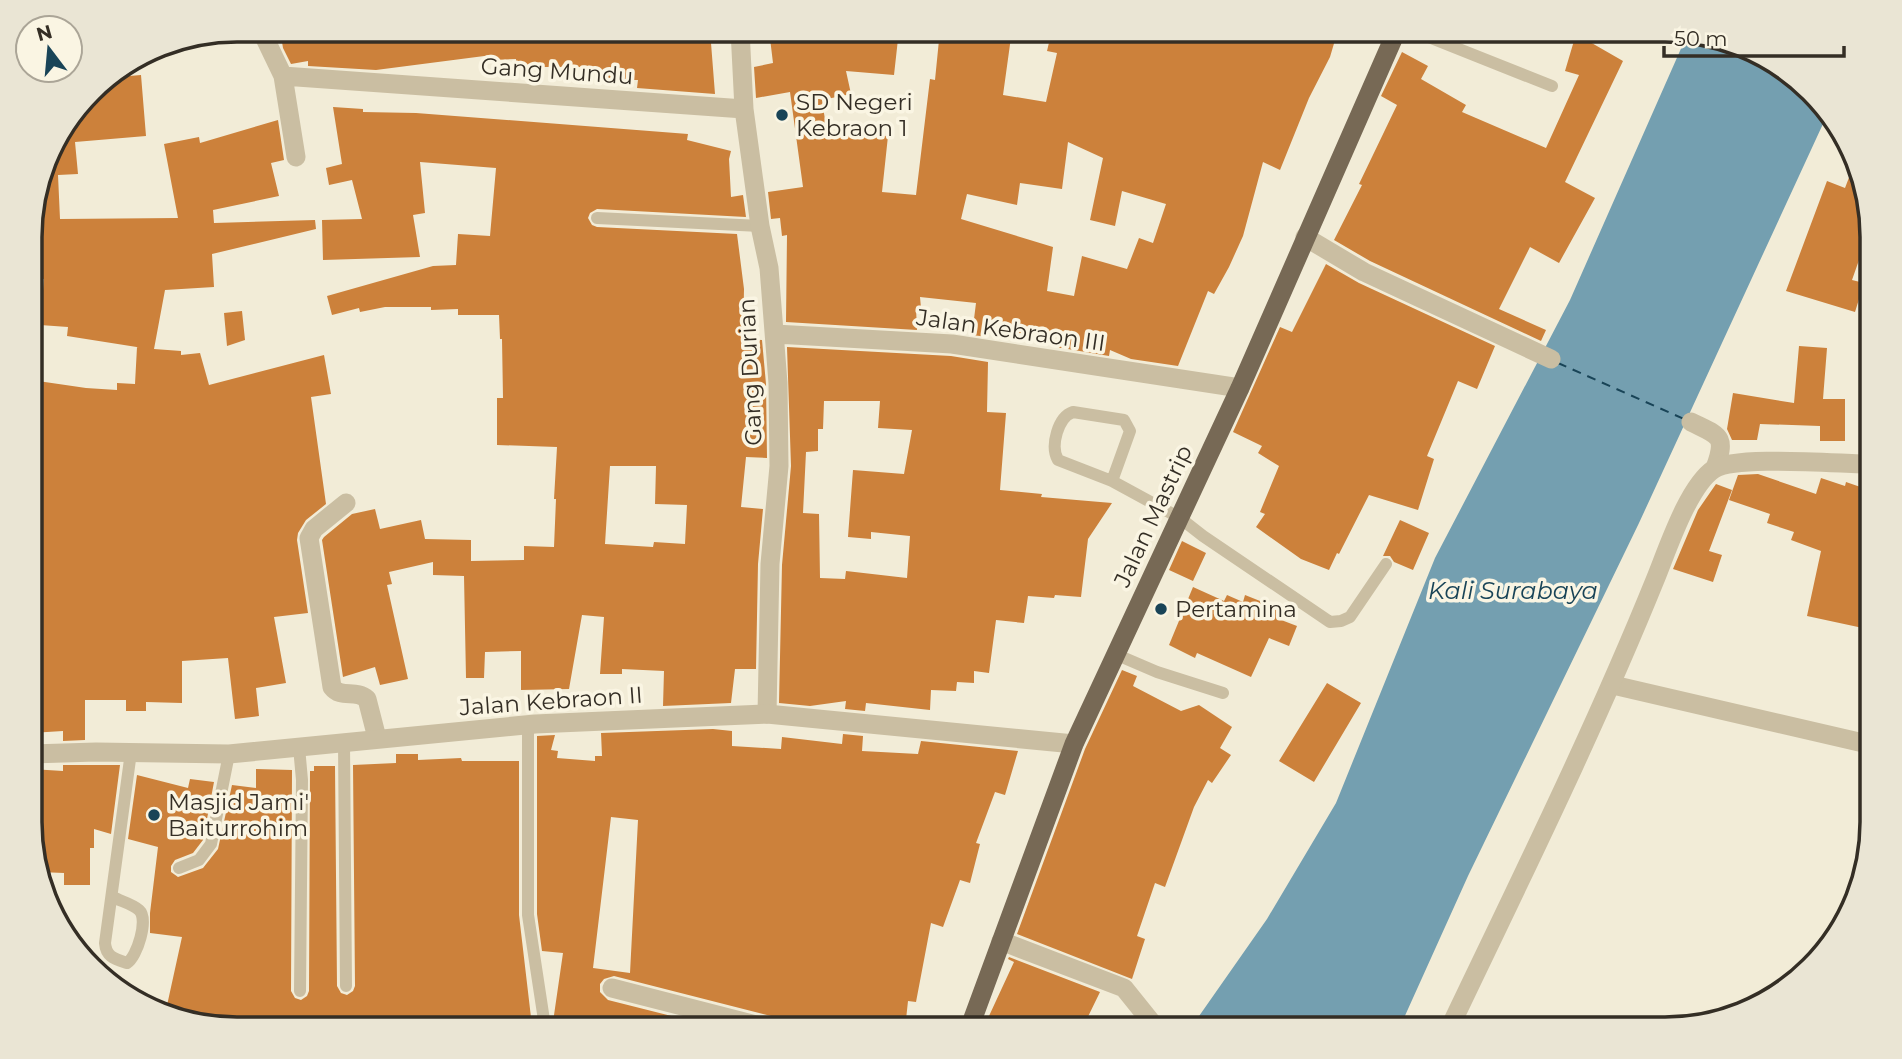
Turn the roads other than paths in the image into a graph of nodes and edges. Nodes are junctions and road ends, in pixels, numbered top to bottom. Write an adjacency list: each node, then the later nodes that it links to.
1 (267, 42): 5 (street)
2 (741, 42): 7 (street, Gang Durian)
3 (1392, 42): 11 (main road, Jalan Mastrip)
4 (1441, 42): 6 (lane)
5 (283, 76): 7 (street, Gang Mundu); 8 (street)
6 (1552, 86)
7 (744, 109): 10 (street, Gang Durian)
8 (296, 157)
9 (597, 218): 10 (lane)
10 (760, 226): 12 (street, Gang Durian)
11 (1305, 237): 13 (street); 14 (main road, Jalan Mastrip)
12 (775, 334): 14 (street, Jalan Kebraon III); 25 (street, Gang Durian)
13 (1551, 359)
14 (1240, 388): 20 (main road, Jalan Mastrip)
15 (1691, 422): 17 (street)
16 (1860, 464): 17 (street)
17 (1715, 468): 23 (street)
18 (1112, 481): 18 (lane); 20 (lane)
19 (346, 503): 27 (street)
20 (1180, 518): 21 (lane); 22 (main road, Jalan Mastrip)
21 (1387, 564)
22 (1115, 654): 24 (lane); 30 (main road, Jalan Mastrip)
23 (1613, 685): 28 (street); 45 (street)
24 (1223, 693)
25 (767, 714): 26 (street, Jalan Kebraon II); 30 (street, Jalan Kebraon II)
26 (528, 724): 27 (street, Jalan Kebraon II); 41 (lane)
27 (377, 738): 29 (street, Jalan Kebraon II)
28 (1860, 742)
29 (344, 743): 31 (street, Jalan Kebraon II); 38 (lane)
30 (1074, 744): 37 (main road, Jalan Mastrip)
31 (299, 747): 34 (street, Jalan Kebraon II); 40 (lane)
32 (131, 752): 33 (street, Jalan Kebraon II); 34 (street, Jalan Kebraon II); 36 (lane)
33 (42, 754)
34 (229, 754): 35 (lane)
35 (179, 868)
36 (113, 897): 36 (lane)
37 (1001, 941): 43 (main road, Jalan Mastrip); 44 (street)
38 (346, 986)
39 (612, 988): 42 (street)
40 (300, 991)
41 (544, 1017)
42 (725, 1017)
43 (973, 1017)
44 (1147, 1017)
45 (1455, 1017)

